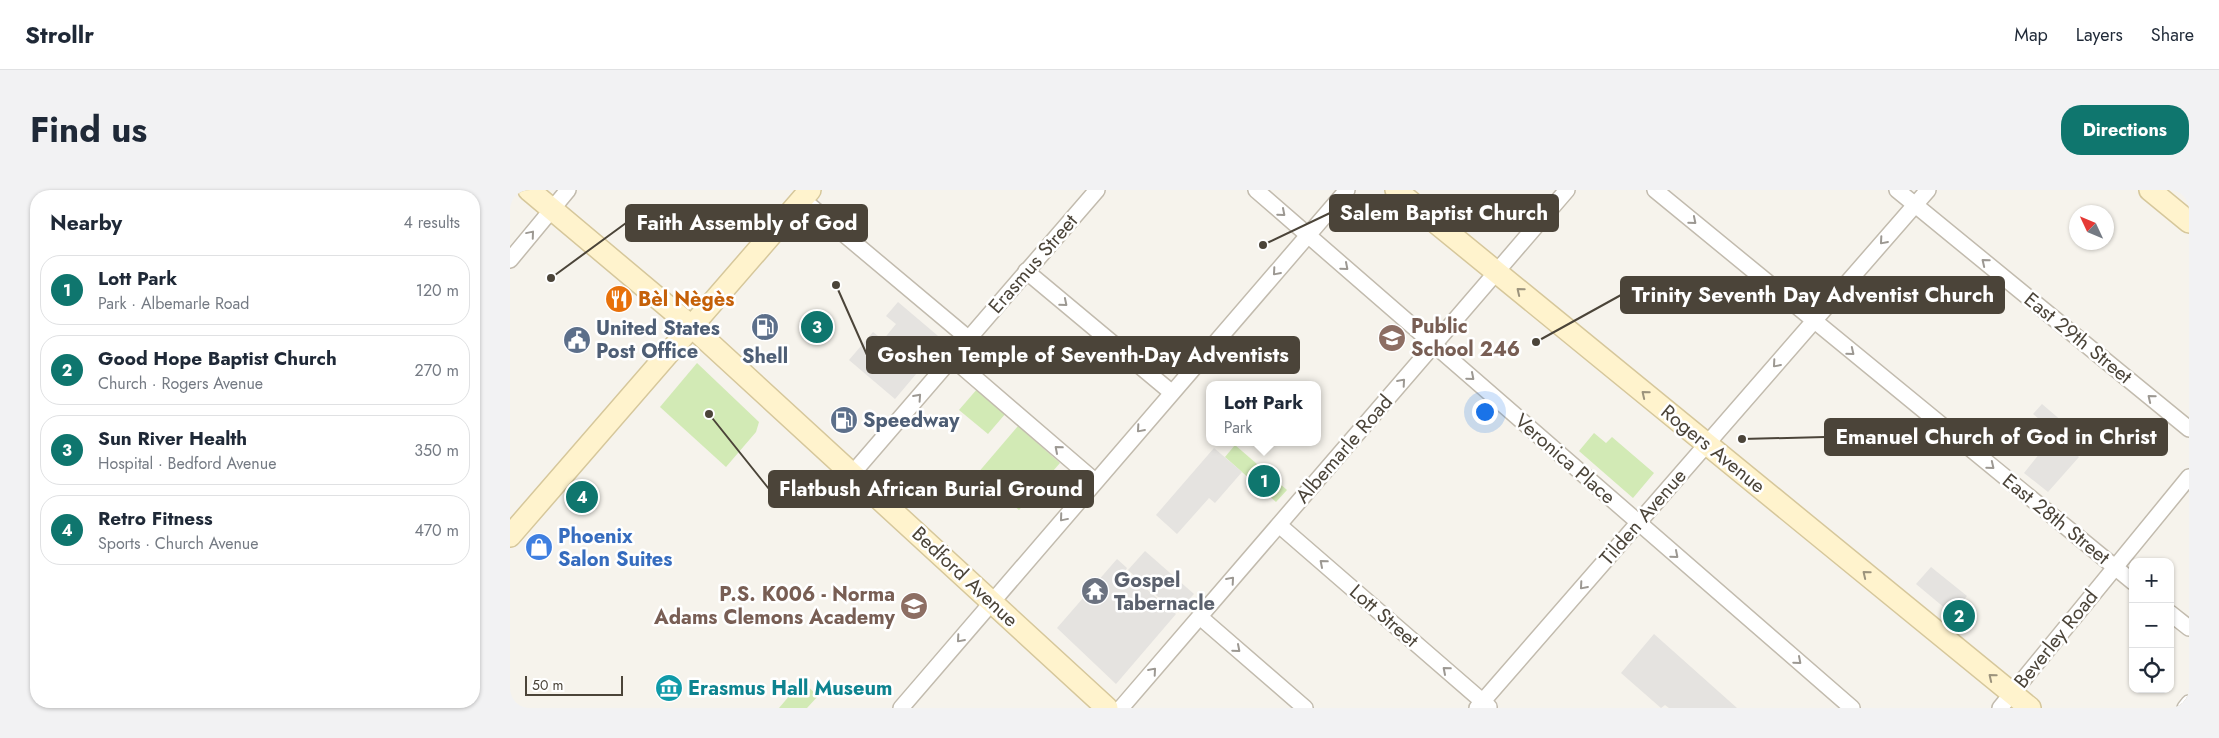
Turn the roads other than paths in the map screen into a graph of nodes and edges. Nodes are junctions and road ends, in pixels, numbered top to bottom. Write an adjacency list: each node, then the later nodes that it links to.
1 (528, 190): 14 (main road, Bedford Avenue)
2 (568, 190): 14 (street)
3 (1097, 190): 18 (street, Erasmus Street)
4 (1256, 190): 16 (street, Veronica Place, one-way to 16)
5 (1347, 190): 16 (street)
6 (1396, 190): 19 (main road, Rogers Avenue)
7 (1567, 190): 19 (street, Albemarle Road)
8 (1655, 190): 20 (street, East 28th Street, one-way to 20)
9 (1897, 190): 13 (street, East 29th Street)
10 (1928, 190): 13 (street, Tilden Avenue)
11 (2150, 190): 15 (main road)
12 (806, 195): 21 (main road); 22 (street)
13 (1915, 204): 20 (street, Tilden Avenue, one-way to 20); 26 (street, East 29th Street, one-way to 13)
14 (552, 209): 17 (street, one-way to 14); 21 (main road, Bedford Avenue)
15 (2189, 222)
16 (1308, 235): 23 (street, Veronica Place, one-way to 23); 25 (street, one-way to 25)
17 (510, 260)
18 (1026, 272): 22 (street, Erasmus Street); 25 (street, one-way to 25)
19 (1497, 273): 23 (street, Albemarle Road); 27 (main road, Rogers Avenue, one-way to 19)
20 (1814, 321): 27 (street, Tilden Avenue, one-way to 27); 34 (street, East 28th Street, one-way to 34)
21 (691, 326): 28 (main road, Bedford Avenue); 33 (main road)
22 (968, 339): 24 (street, Erasmus Street)
23 (1435, 345): 31 (street, Veronica Place, one-way to 31); 32 (street, Albemarle Road, one-way to 23)
24 (952, 358): 28 (street, Erasmus Street, one-way to 24); 30 (street, one-way to 24)
25 (1172, 392): 30 (street, one-way to 30)
26 (2189, 429)
27 (1707, 444): 31 (street, Tilden Avenue); 40 (main road, Rogers Avenue, one-way to 27)
28 (852, 474): 36 (main road, Bedford Avenue)
29 (2189, 477): 34 (street, Beverley Road)
30 (1094, 481): 36 (street, one-way to 36)
31 (1639, 523): 42 (street, Tilden Avenue, one-way to 42); 47 (street, Veronica Place, one-way to 47)
32 (1279, 525): 38 (street, Albemarle Road, one-way to 32); 42 (street, Lott Street, one-way to 32)
33 (510, 536)
34 (2115, 567): 35 (street, East 28th Street); 40 (street, Beverley Road)
35 (2129, 579)
36 (992, 602): 43 (street, one-way to 43); 44 (main road, Bedford Avenue)
37 (2174, 616): 39 (street)
38 (1200, 617): 45 (street, Albemarle Road, one-way to 38); 46 (street, one-way to 46)
39 (2189, 628)
40 (2006, 701): 48 (main road, Rogers Avenue)
41 (2189, 704): 49 (street)
42 (1483, 706)
43 (901, 708)
44 (1107, 708)
45 (1121, 708)
46 (1305, 708)
47 (1852, 708)
48 (2030, 708)
49 (2185, 708)

